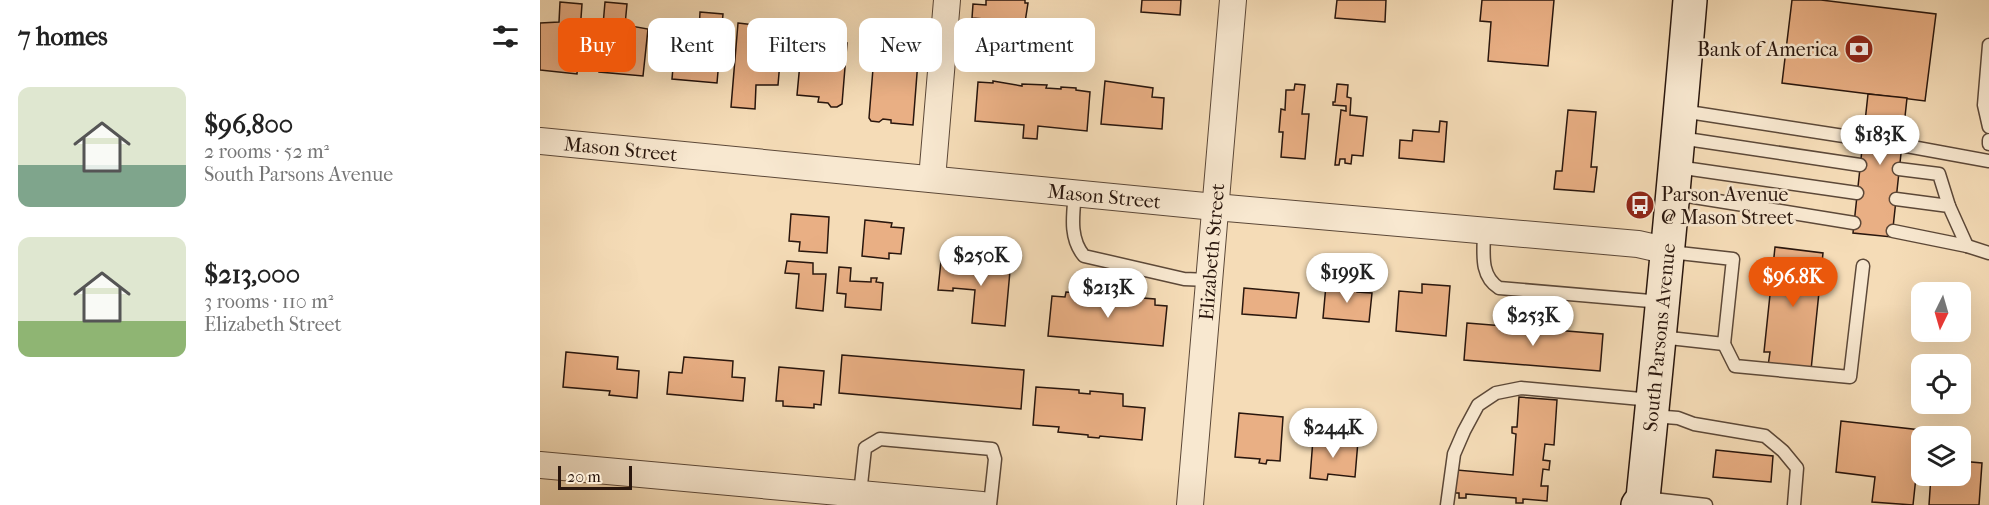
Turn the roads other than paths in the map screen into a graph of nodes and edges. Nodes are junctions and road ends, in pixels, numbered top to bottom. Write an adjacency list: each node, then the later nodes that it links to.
1 (947, 0): 13 (street)
2 (1233, 0): 18 (street, Elizabeth Street)
3 (1690, 0): 9 (street, South Parsons Avenue)
4 (1989, 45): 5 (lane)
5 (1989, 127)
6 (1863, 139): 9 (lane)
7 (540, 141): 13 (street, Mason Street)
8 (1902, 145): 10 (lane)
9 (1677, 152): 11 (lane); 15 (lane); 19 (lane); 23 (street, South Parsons Avenue)
10 (1989, 160)
11 (1860, 165)
12 (1899, 169): 17 (lane)
13 (932, 179): 14 (street, Mason Street)
14 (1075, 193): 18 (street, Mason Street); 26 (lane)
15 (1857, 193)
16 (1896, 198): 17 (lane)
17 (1948, 206): 22 (lane)
18 (1215, 207): 20 (street, Mason Street); 26 (street, Elizabeth Street)
19 (1854, 223)
20 (1484, 230): 23 (street, Mason Street); 27 (lane)
21 (1893, 231): 22 (lane)
22 (1966, 246): 24 (lane)
23 (1669, 251): 27 (street, South Parsons Avenue); 29 (lane)
24 (1989, 253)
25 (1863, 266): 29 (lane)
26 (1209, 280): 36 (street, Elizabeth Street)
27 (1663, 303): 28 (street, South Parsons Avenue)
28 (1660, 337): 29 (lane); 30 (street, South Parsons Avenue)
29 (1725, 344)
30 (1652, 408): 33 (street, South Parsons Avenue); 37 (lane); 39 (lane)
31 (540, 465): 32 (street)
32 (860, 494): 34 (street); 35 (lane)
33 (1643, 503): 38 (lane)
34 (982, 505)
35 (990, 505)
36 (1190, 505)
37 (1447, 505)
38 (1706, 505)
39 (1794, 505)

